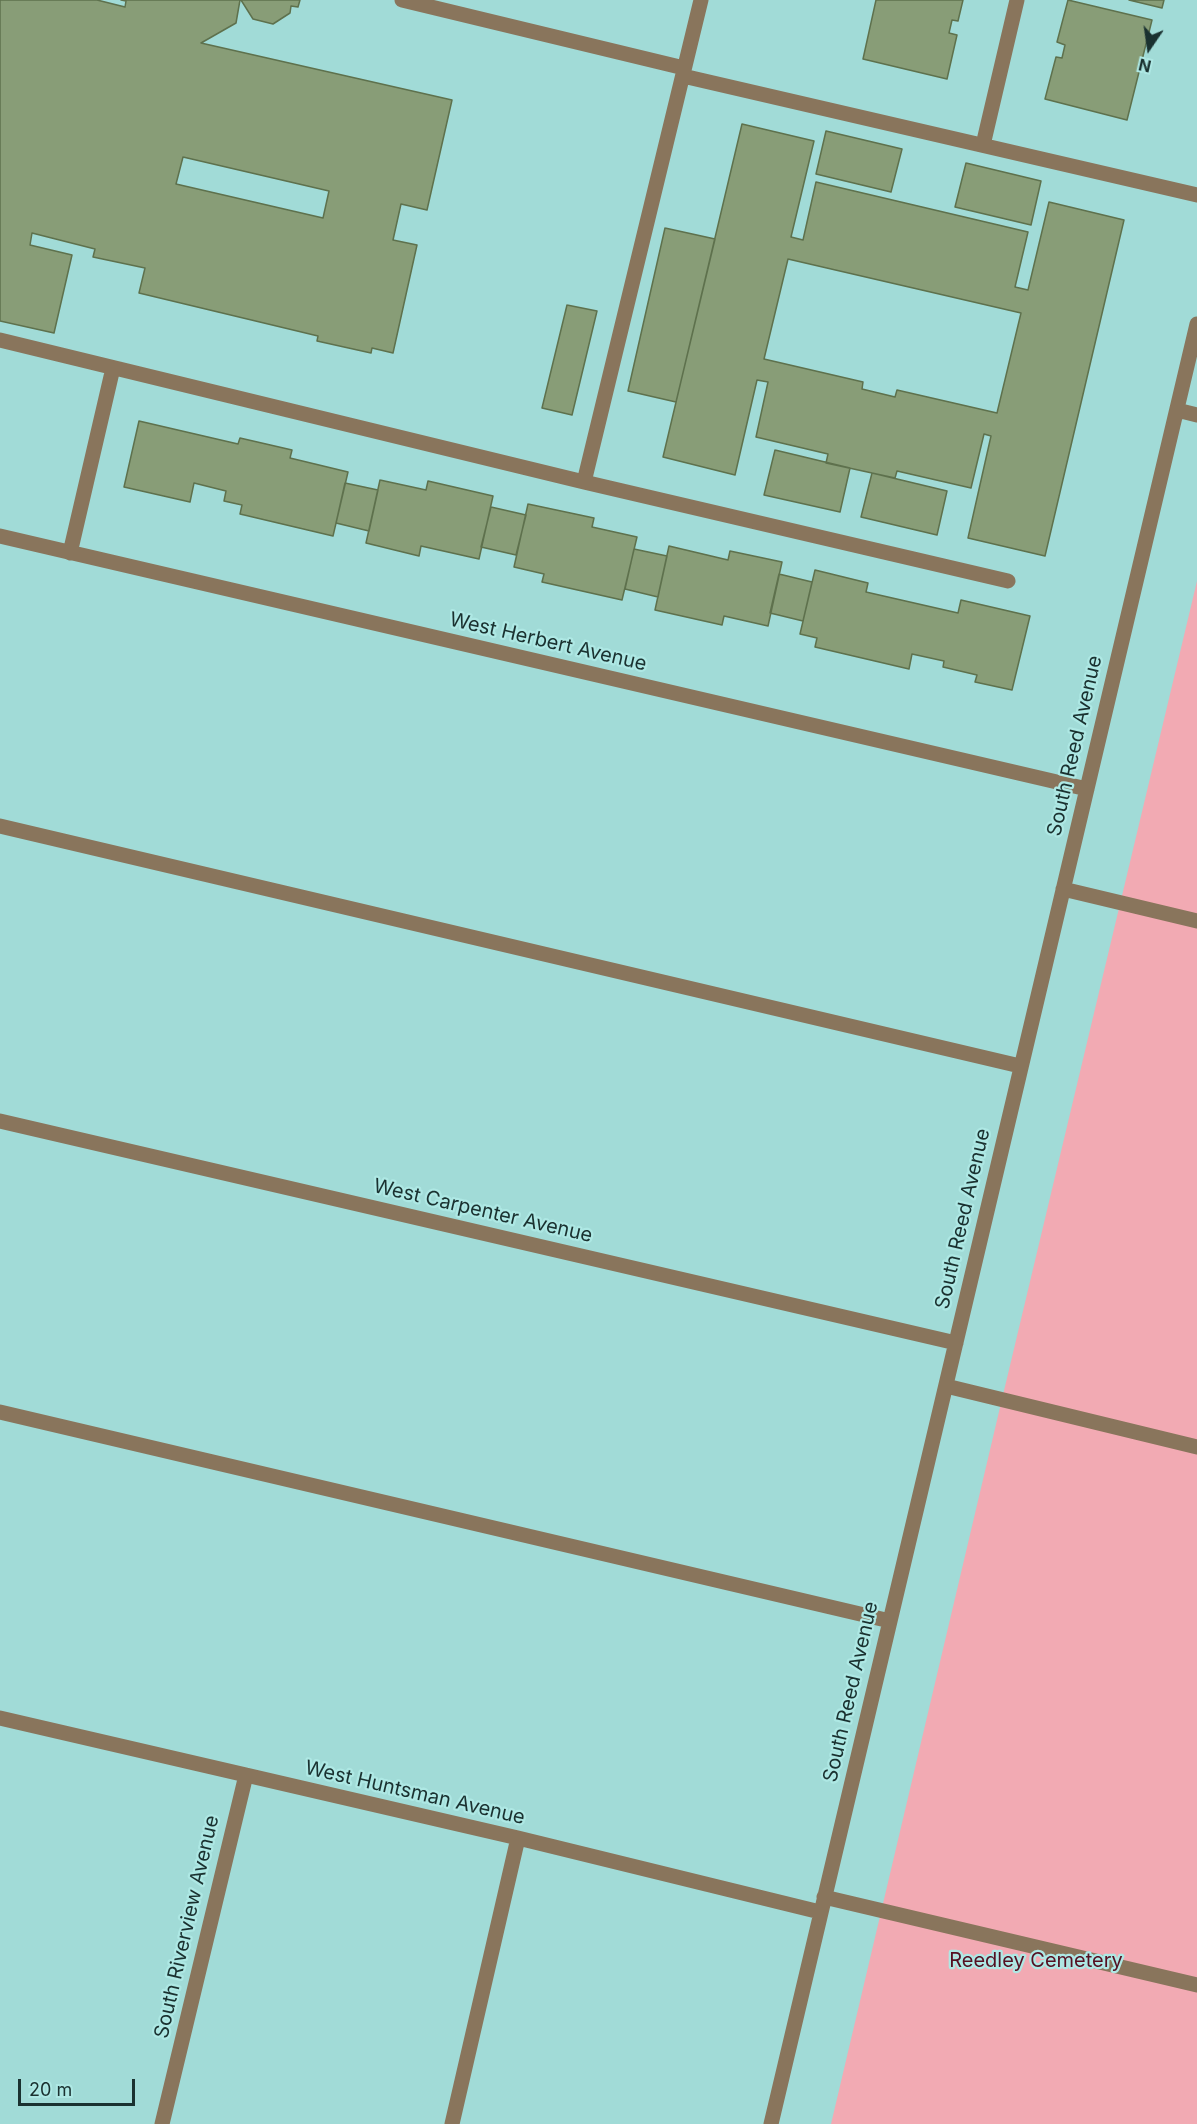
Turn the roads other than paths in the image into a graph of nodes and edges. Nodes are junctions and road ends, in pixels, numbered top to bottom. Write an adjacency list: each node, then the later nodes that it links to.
1 (402, 0): 4 (street)
2 (701, 0): 5 (street)
3 (1017, 0): 6 (street)
4 (436, 4): 5 (street)
5 (684, 72): 6 (street); 13 (street)
6 (983, 145): 7 (street)
7 (1197, 195)
8 (1197, 324): 11 (street, South Reed Avenue)
9 (0, 340): 10 (street)
10 (114, 368): 13 (street); 15 (street)
11 (1177, 410): 12 (street); 17 (street, South Reed Avenue)
12 (1197, 415)
13 (584, 482): 16 (street)
14 (0, 536): 15 (street, West Herbert Avenue)
15 (70, 553): 17 (street, West Herbert Avenue)
16 (1008, 581)
17 (1087, 789): 19 (street, South Reed Avenue)
18 (0, 826): 21 (street)
19 (1063, 889): 20 (street); 21 (street, South Reed Avenue)
20 (1197, 921)
21 (1020, 1066): 23 (street, South Reed Avenue)
22 (0, 1121): 23 (street, West Carpenter Avenue)
23 (956, 1343): 24 (street, South Reed Avenue)
24 (946, 1386): 26 (street); 27 (street, South Reed Avenue)
25 (0, 1412): 27 (street)
26 (1197, 1446)
27 (890, 1621): 31 (street, South Reed Avenue)
28 (0, 1718): 29 (street, West Huntsman Avenue)
29 (246, 1775): 30 (street, West Huntsman Avenue); 33 (street, South Riverview Avenue)
30 (518, 1838): 31 (street, West Huntsman Avenue); 34 (street)
31 (822, 1904): 32 (street, West Huntsman Avenue); 35 (street, South Reed Avenue)
32 (1197, 1985)
33 (162, 2124)
34 (452, 2124)
35 (771, 2124)

